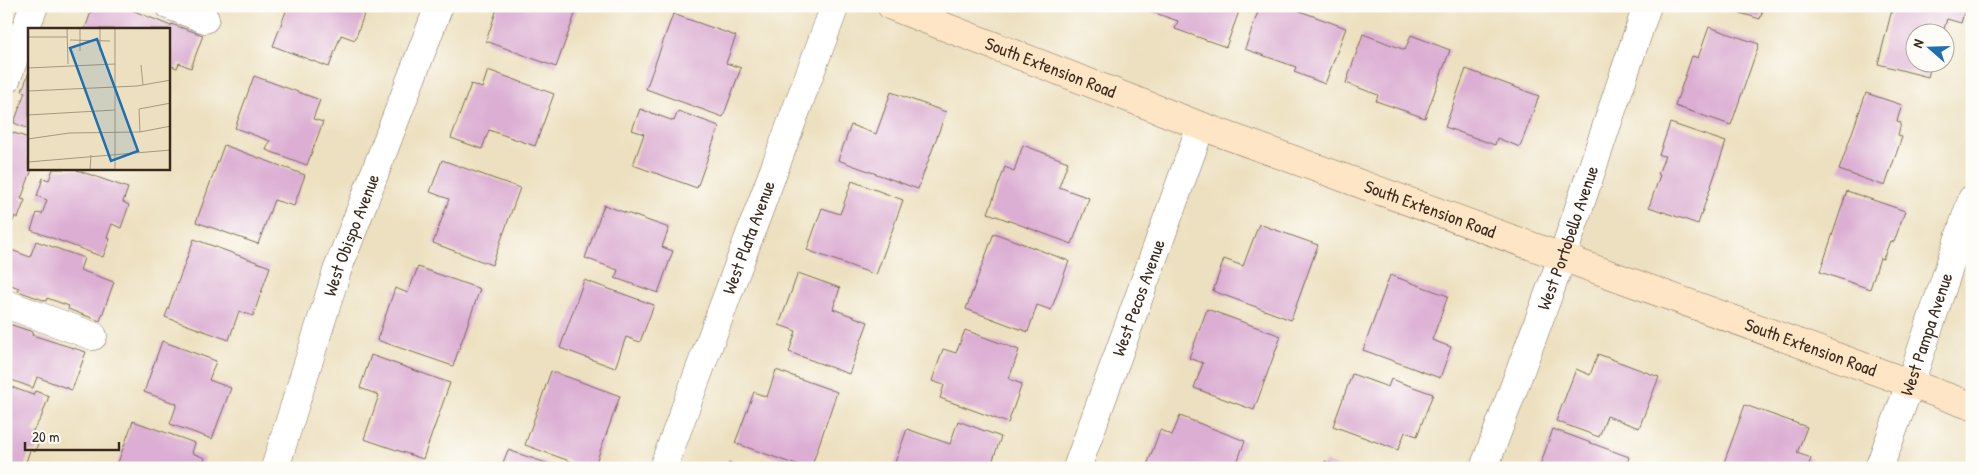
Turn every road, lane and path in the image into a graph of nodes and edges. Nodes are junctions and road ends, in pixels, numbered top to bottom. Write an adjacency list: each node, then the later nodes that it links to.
1 (34, 6): 8 (street)
2 (170, 6): 7 (street)
3 (439, 6): 16 (street, West Obispo Avenue)
4 (835, 6): 17 (street, West Plata Avenue)
5 (892, 6): 9 (street, South Extension Road)
6 (1647, 6): 11 (street, West Portobello Avenue)
7 (205, 19)
8 (6, 80)
9 (1201, 126): 11 (street, South Extension Road); 18 (street, West Pecos Avenue)
10 (1972, 199): 14 (street, West Pampa Avenue)
11 (1562, 258): 14 (street, South Extension Road); 19 (street, West Portobello Avenue)
12 (6, 304): 13 (street)
13 (93, 336)
14 (1910, 384): 15 (street, South Extension Road); 20 (street, West Pampa Avenue)
15 (1972, 406)
16 (275, 468)
17 (663, 468)
18 (1077, 468)
19 (1484, 468)
20 (1879, 468)

